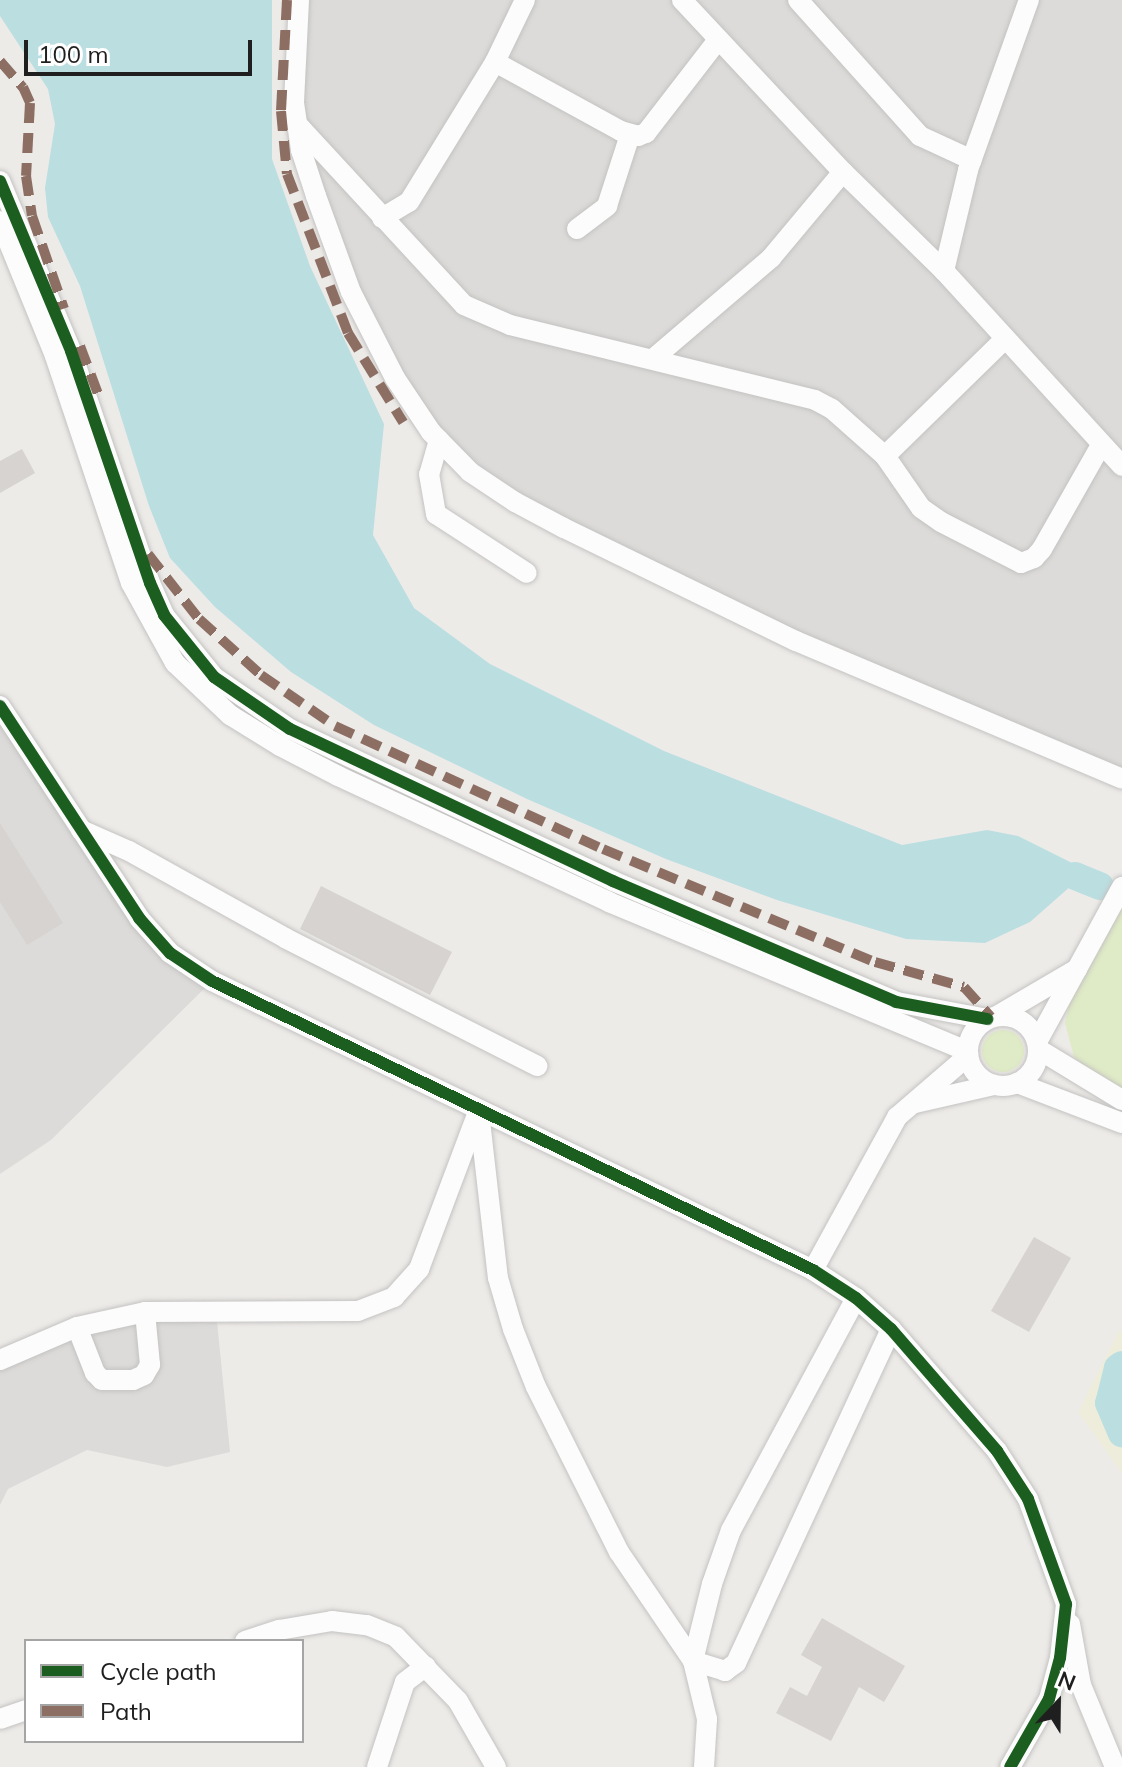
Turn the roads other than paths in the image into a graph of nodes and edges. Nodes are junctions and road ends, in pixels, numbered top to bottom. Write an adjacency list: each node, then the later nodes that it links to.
1 (299, 0): 8 (street)
2 (525, 0): 7 (street)
3 (682, 0): 6 (street)
4 (798, 0): 10 (street)
5 (1029, 0): 10 (street)
6 (718, 40): 9 (street); 11 (street)
7 (495, 62): 9 (street); 13 (street)
8 (296, 124): 13 (street); 19 (street)
9 (630, 135): 15 (street)
10 (972, 160): 16 (street)
11 (843, 172): 16 (street); 18 (street)
12 (0, 181): 29 (street)
13 (382, 218): 18 (street)
14 (0, 221): 31 (street)
15 (577, 229)
16 (944, 271): 17 (street)
17 (1005, 339): 20 (street); 21 (street)
18 (654, 358): 21 (street)
19 (439, 440): 23 (street); 25 (street)
20 (1101, 445): 21 (street); 22 (street)
21 (885, 456)
22 (1122, 466)
23 (527, 573)
24 (0, 706): 26 (street)
25 (1122, 779)
26 (81, 830): 32 (street); 37 (street)
27 (1122, 887): 28 (street)
28 (1077, 969): 29 (street); 30 (street)
29 (992, 1017): 30 (street); 31 (street)
30 (1038, 1045): 33 (street); 35 (street)
31 (967, 1054): 34 (street); 36 (street)
32 (537, 1066)
33 (1017, 1083): 34 (street); 38 (street)
34 (994, 1085): 36 (street)
35 (1122, 1100)
36 (907, 1105): 39 (street)
37 (479, 1112): 39 (street); 41 (street); 47 (street)
38 (1122, 1123)
39 (813, 1270): 40 (street)
40 (856, 1298): 43 (street); 47 (street)
41 (145, 1312): 42 (street); 42 (street)
42 (77, 1327): 44 (street)
43 (891, 1329): 45 (street); 47 (street)
44 (0, 1360)
45 (1066, 1604): 54 (street); 55 (street)
46 (251, 1639): 48 (street)
47 (693, 1661): 53 (street)
48 (426, 1666): 51 (street); 52 (street)
49 (24, 1711): 50 (street)
50 (0, 1719)
51 (377, 1767)
52 (496, 1767)
53 (704, 1767)
54 (1010, 1767)
55 (1115, 1767)

